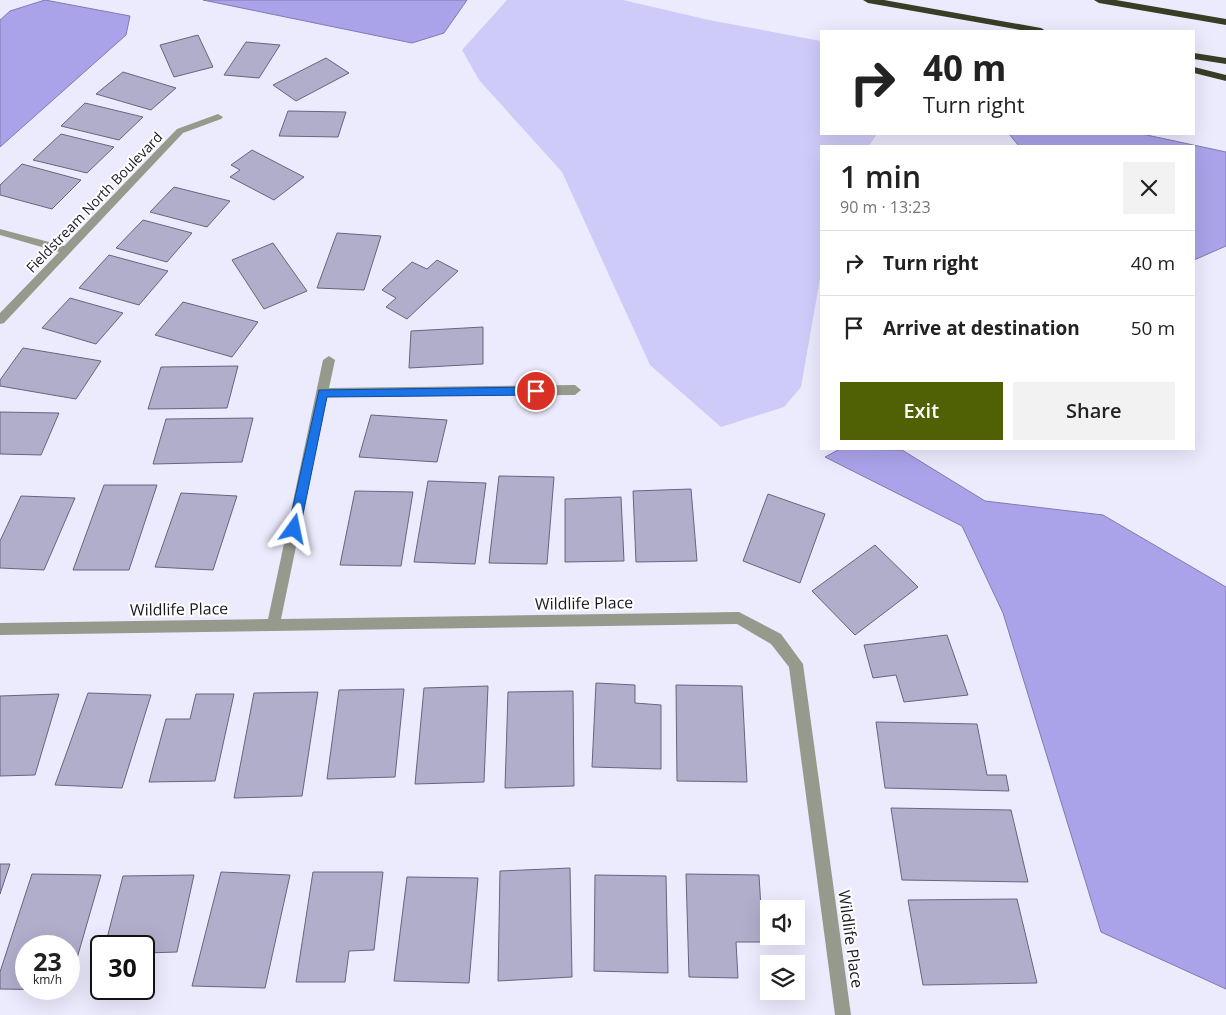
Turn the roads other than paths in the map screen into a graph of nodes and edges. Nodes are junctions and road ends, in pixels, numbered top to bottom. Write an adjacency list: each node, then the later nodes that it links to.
1 (868, 0): 4 (highway)
2 (1099, 0): 3 (highway)
3 (1226, 22)
4 (1035, 30)
5 (1195, 56): 6 (highway)
6 (1226, 61)
7 (1195, 70): 8 (highway)
8 (1226, 78)
9 (218, 117): 11 (street, Fieldstream North Boulevard)
10 (0, 232): 11 (street)
11 (66, 250): 12 (street, Fieldstream North Boulevard)
12 (0, 320)
13 (330, 360): 15 (street)
14 (575, 390): 15 (street)
15 (323, 393): 16 (street)
16 (273, 626): 17 (street, Wildlife Place); 18 (street, Wildlife Place)
17 (0, 629)
18 (843, 1015)

